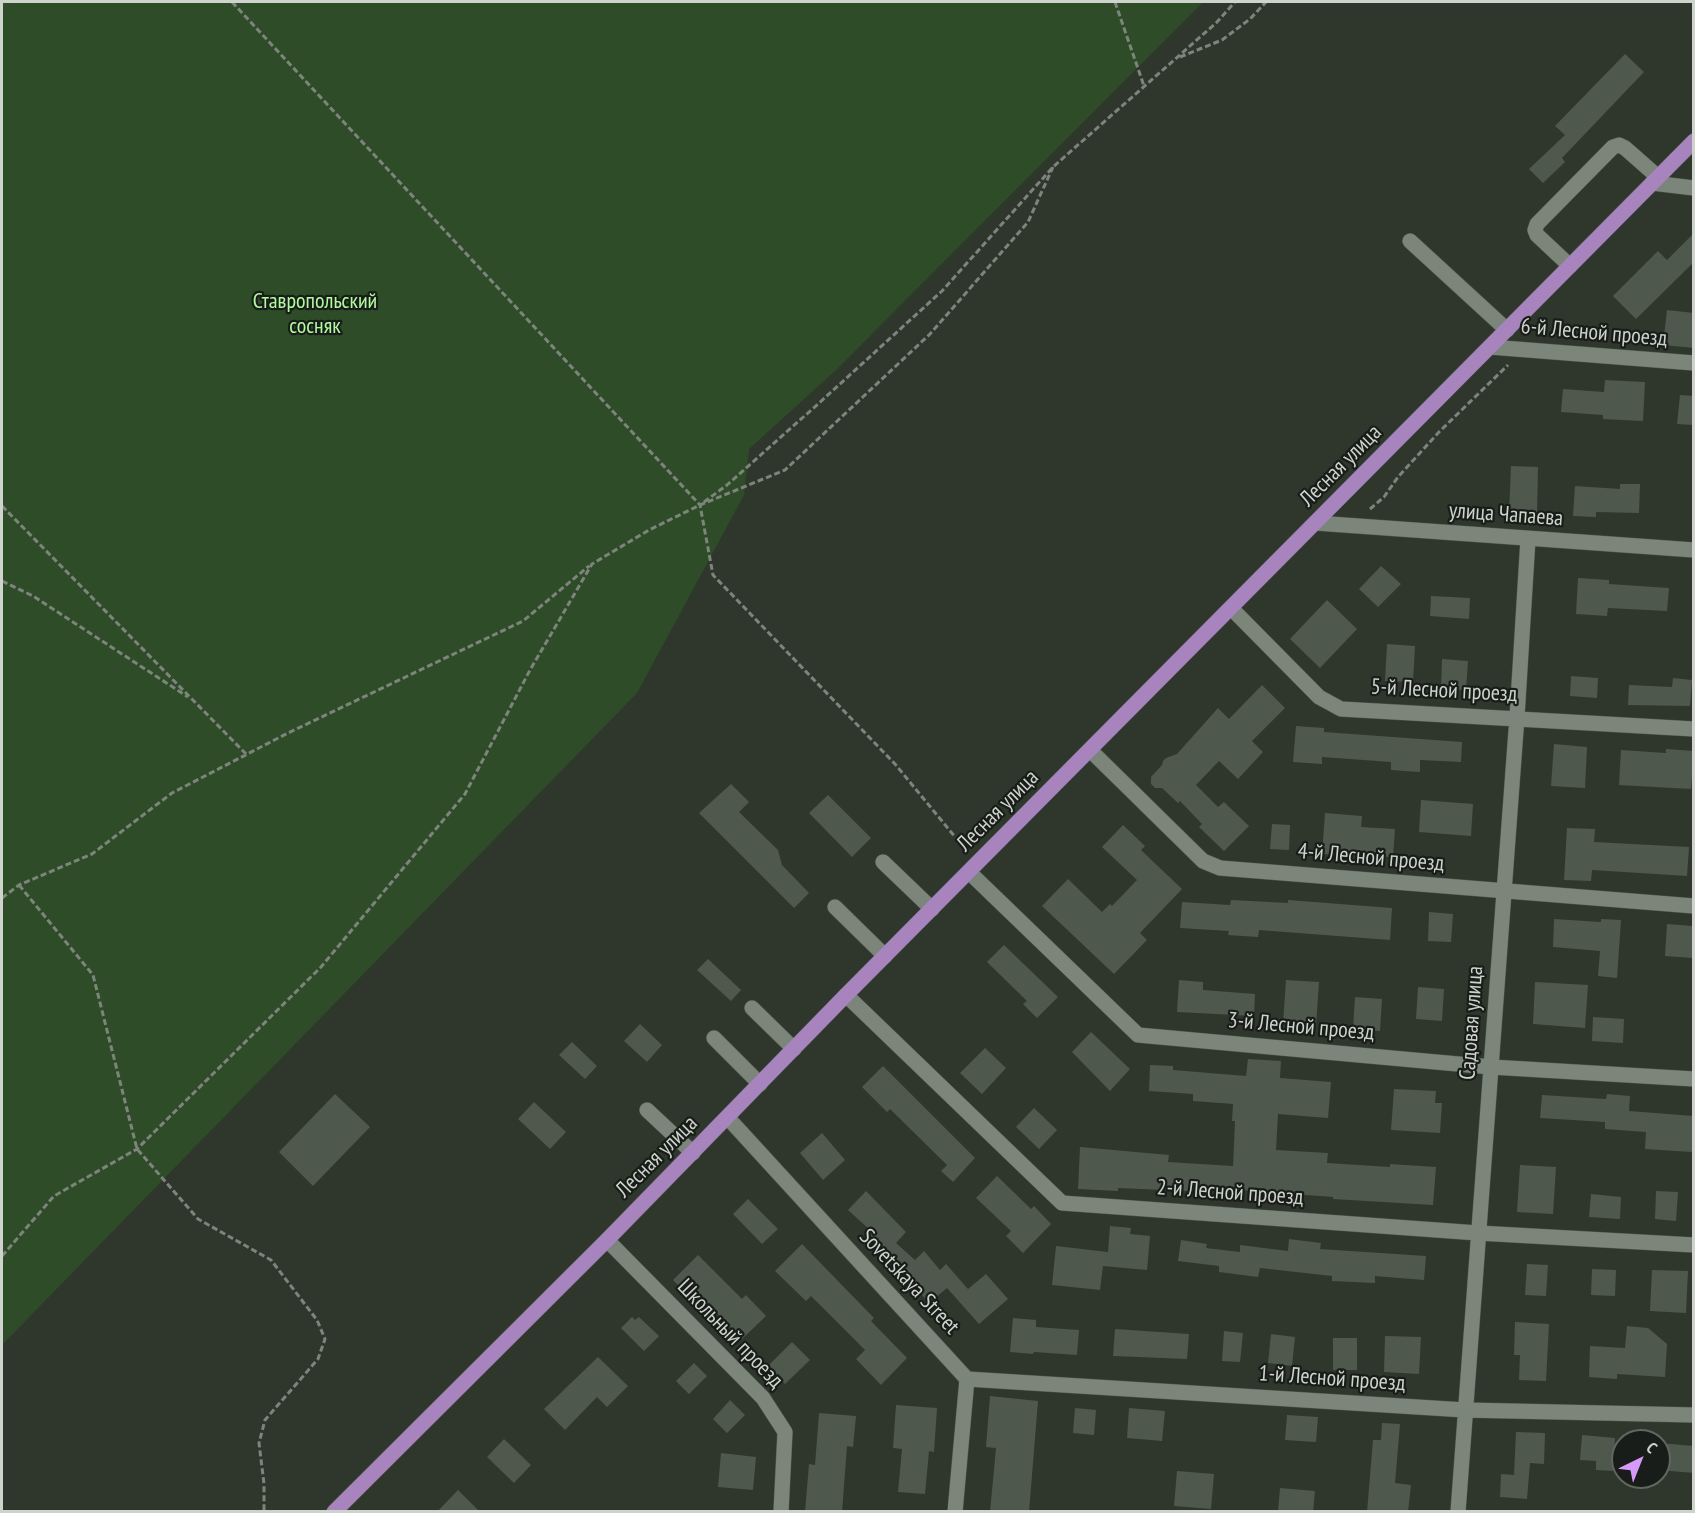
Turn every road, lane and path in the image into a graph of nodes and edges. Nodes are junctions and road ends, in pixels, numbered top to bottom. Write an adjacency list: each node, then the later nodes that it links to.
1 (232, 2): 17 (path)
2 (1115, 2): 6 (path)
3 (1235, 2): 5 (path)
4 (1266, 2): 5 (path)
5 (1175, 59): 6 (path)
6 (1144, 86): 8 (path)
7 (1694, 141): 9 (main road, Лесная улица)
8 (1053, 166): 17 (path); 17 (path)
9 (1655, 180): 10 (street); 12 (main road, Лесная улица); 12 (street)
10 (1694, 188)
11 (1410, 241): 13 (street)
12 (1570, 266): 13 (main road, Лесная улица)
13 (1507, 330): 14 (main road, Лесная улица)
14 (1490, 347): 15 (street, 6-й Лесной проезд); 20 (main road, Лесная улица)
15 (1524, 349): 16 (street, 6-й Лесной проезд); 19 (path)
16 (1694, 363)
17 (700, 505): 23 (path); 31 (path)
18 (2, 506): 26 (path)
19 (1364, 514)
20 (1316, 523): 21 (street, улица Чапаева); 25 (main road, Лесная улица)
21 (1528, 538): 22 (street, улица Чапаева); 27 (street, Садовая улица)
22 (1694, 550)
23 (592, 564): 30 (path); 50 (path)
24 (2, 581): 26 (path)
25 (1231, 608): 27 (street, 5-й Лесной проезд); 29 (main road, Лесная улица)
26 (195, 702): 30 (path)
27 (1517, 717): 28 (street, 5-й Лесной проезд); 35 (street, Садовая улица)
28 (1694, 729)
29 (1090, 750): 33 (main road, Лесная улица); 35 (street, 4-й Лесной проезд)
30 (247, 755): 34 (path)
31 (965, 849)
32 (883, 862): 39 (street)
33 (969, 873): 39 (main road, Лесная улица); 45 (street, 3-й Лесной проезд)
34 (19, 885): 36 (path); 50 (path)
35 (1504, 891): 37 (street, 4-й Лесной проезд); 45 (street, Садовая улица)
36 (2, 898)
37 (1694, 906)
38 (835, 907): 40 (street)
39 (932, 909): 40 (main road, Лесная улица)
40 (885, 956): 41 (main road, Лесная улица)
41 (846, 995): 44 (main road, Лесная улица); 52 (street, 2-й Лесной проезд)
42 (752, 1008): 44 (street)
43 (714, 1038): 47 (street)
44 (794, 1049): 47 (main road, Лесная улица)
45 (1491, 1067): 46 (street, 3-й Лесной проезд); 52 (street, Садовая улица)
46 (1694, 1078)
47 (760, 1084): 49 (main road, Лесная улица)
48 (647, 1110): 51 (street)
49 (728, 1118): 51 (main road, Лесная улица); 56 (street, Sovetskaya Street)
50 (137, 1149): 55 (path); 59 (path)
51 (693, 1153): 53 (main road, Лесная улица)
52 (1478, 1233): 54 (street, 2-й Лесной проезд); 57 (street, Садовая улица)
53 (607, 1240): 60 (main road, Лесная улица); 61 (street, Школьный проезд)
54 (1694, 1245)
55 (2, 1257)
56 (967, 1379): 57 (street, 1-й Лесной проезд); 62 (street)
57 (1465, 1410): 58 (street, 1-й Лесной проезд); 63 (street, Садовая улица)
58 (1694, 1415)
59 (264, 1512)
60 (334, 1512)
61 (781, 1512)
62 (955, 1512)
63 (1458, 1512)

